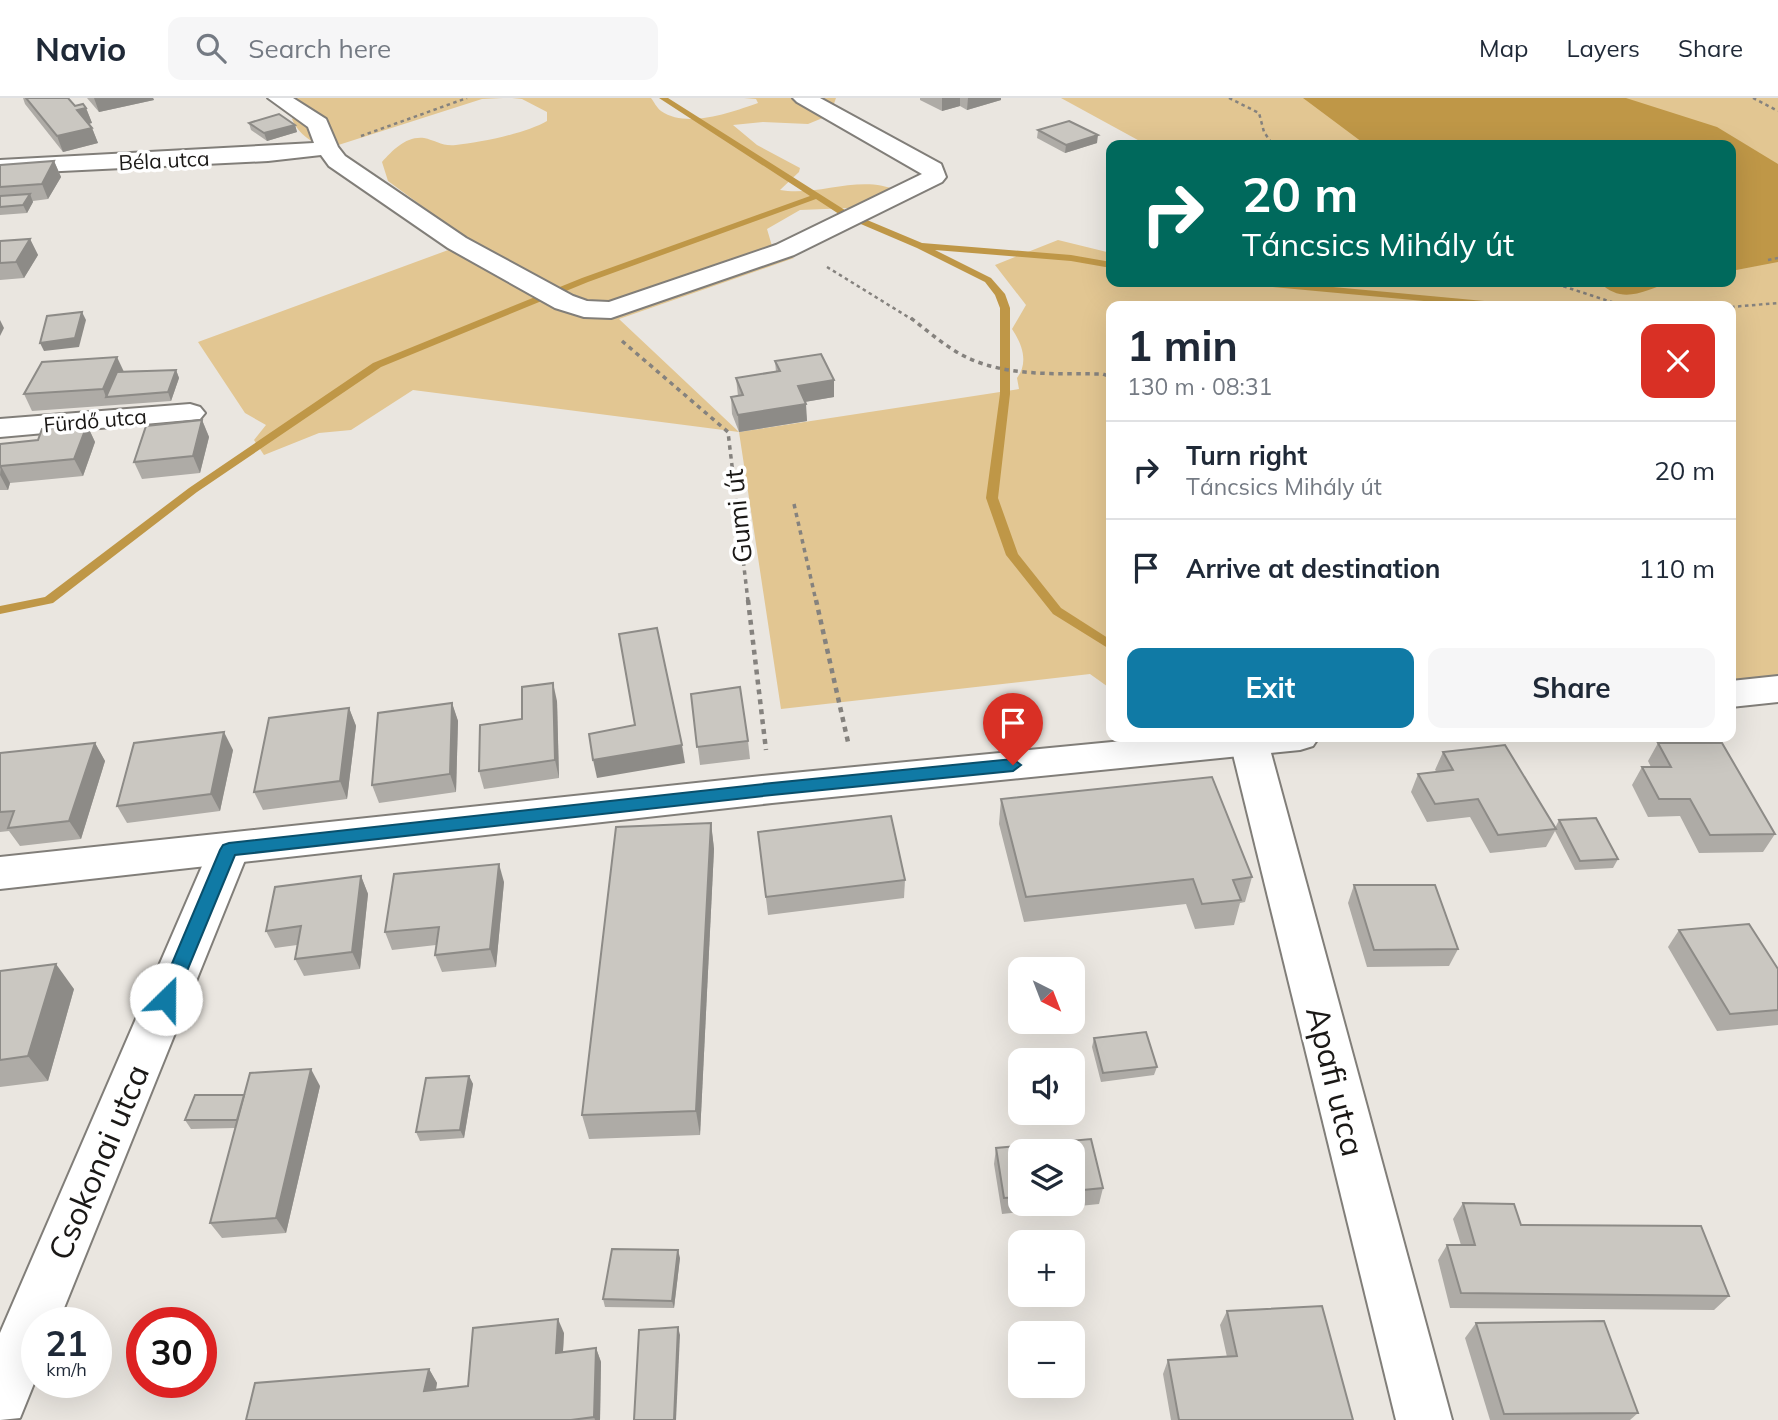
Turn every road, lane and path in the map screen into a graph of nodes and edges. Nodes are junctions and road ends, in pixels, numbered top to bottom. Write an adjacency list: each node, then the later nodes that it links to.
1 (279, 98): 8 (street)
2 (467, 98): 8 (path)
3 (804, 98): 10 (street)
4 (1228, 98): 7 (path)
5 (1753, 98): 6 (path)
6 (1778, 111)
7 (1270, 140)
8 (327, 148): 9 (street, Béla utca); 16 (street)
9 (0, 167)
10 (799, 244): 16 (street); 18 (path)
11 (1778, 258): 12 (path)
12 (1768, 260)
13 (1565, 287): 14 (path)
14 (1609, 301)
15 (1778, 303): 17 (path)
16 (574, 305): 26 (path, Gumi út)
17 (1736, 307)
18 (1106, 375)
19 (190, 413): 20 (street, Fürdő utca)
20 (0, 428)
21 (794, 504): 25 (path)
22 (1778, 689): 23 (street)
23 (1736, 693)
24 (1249, 742): 25 (street); 30 (street, Apafi utca)
25 (857, 781): 26 (street)
26 (772, 789): 27 (street)
27 (229, 850): 28 (street); 29 (street, Csokonai utca)
28 (0, 873)
29 (0, 1398)
30 (1424, 1420)

